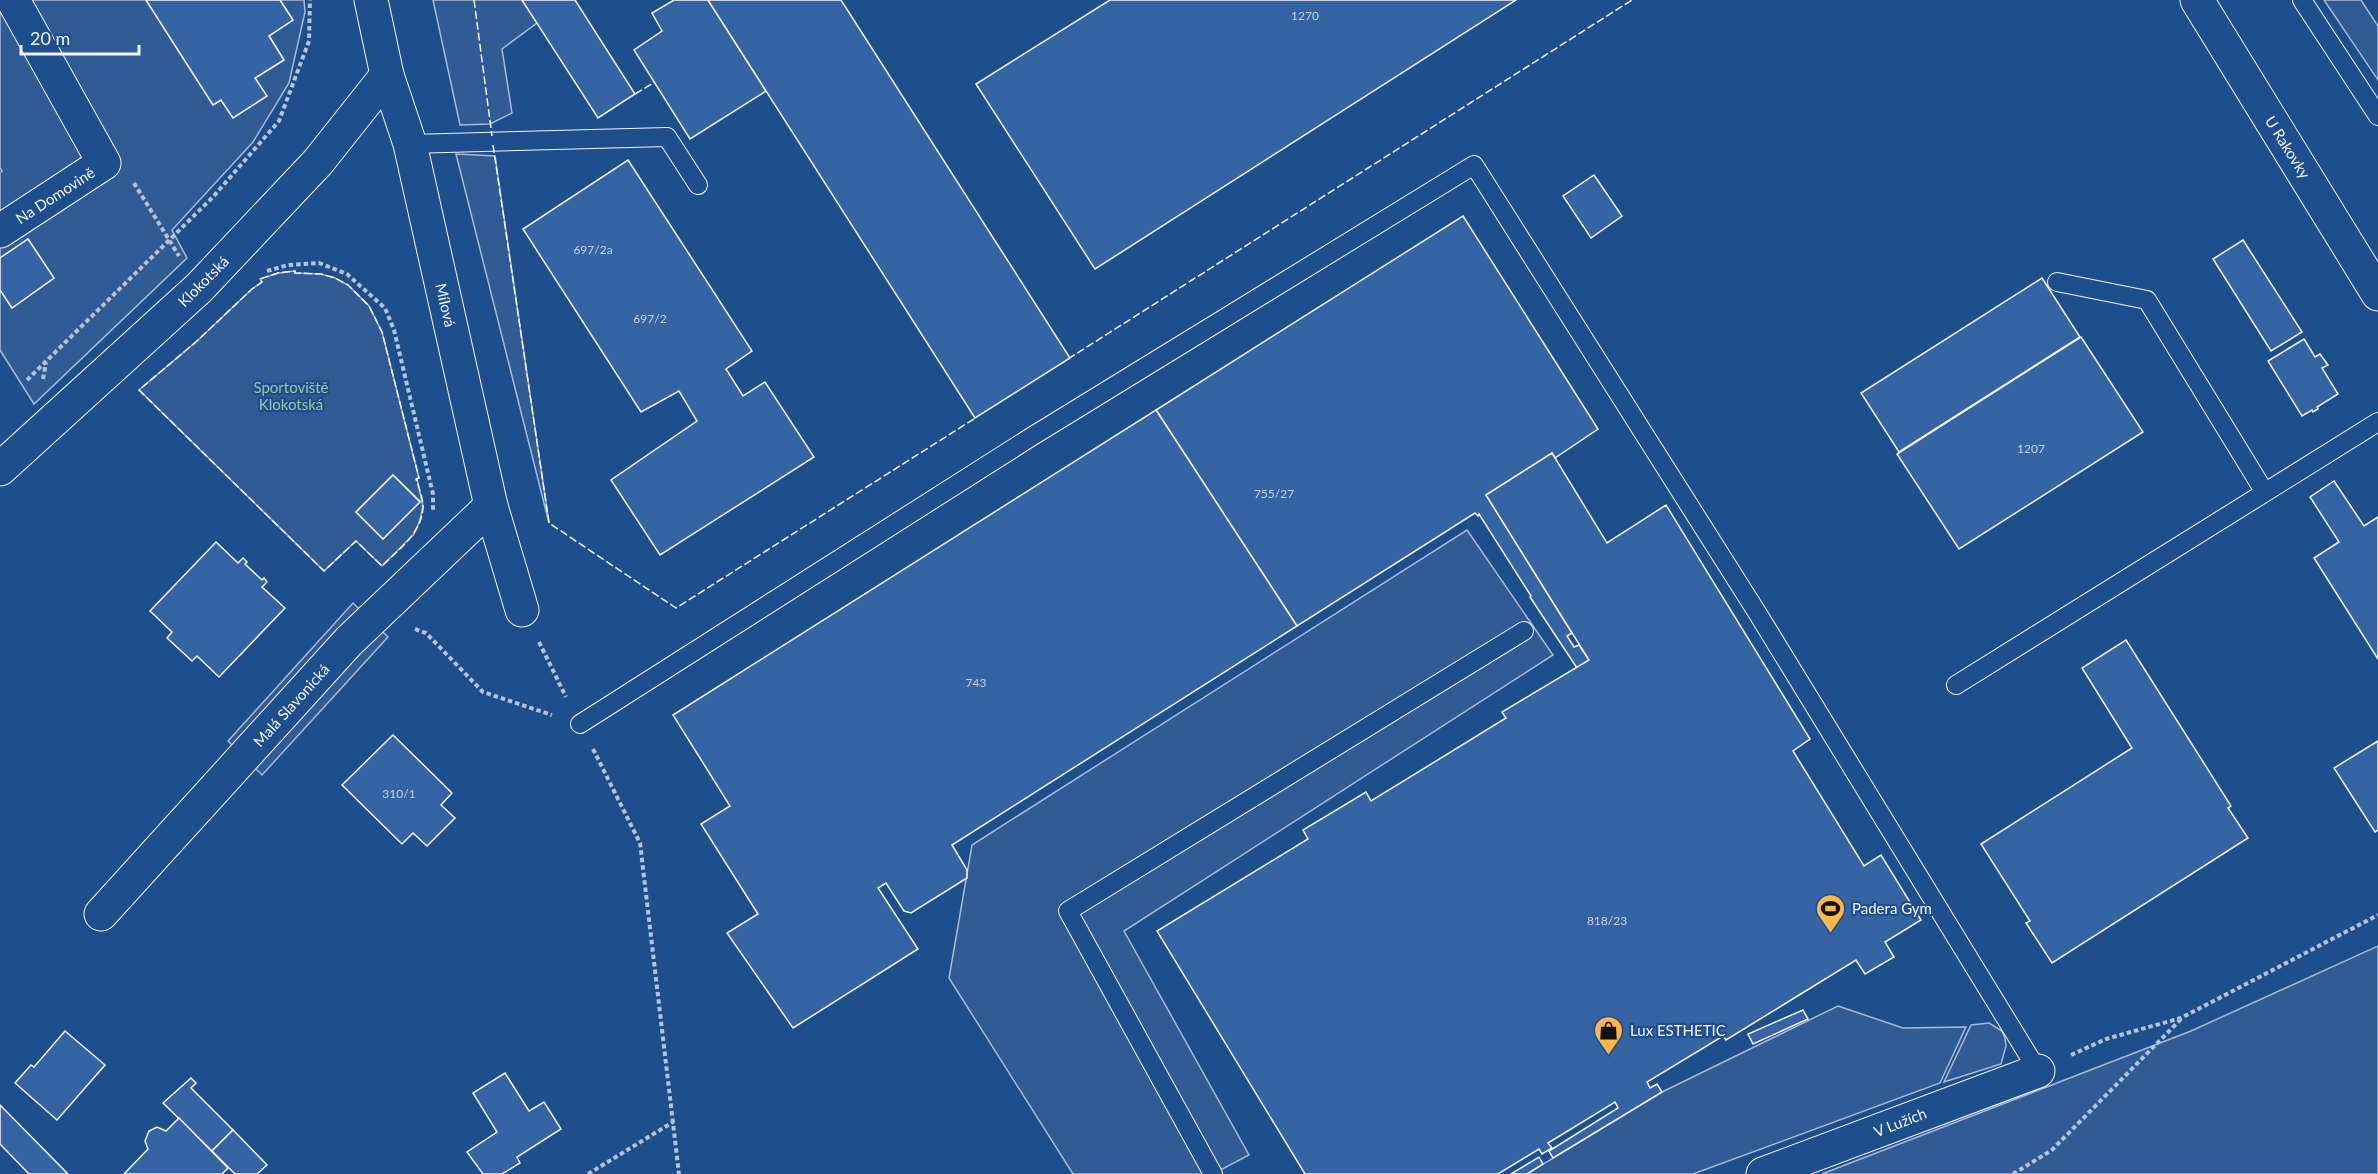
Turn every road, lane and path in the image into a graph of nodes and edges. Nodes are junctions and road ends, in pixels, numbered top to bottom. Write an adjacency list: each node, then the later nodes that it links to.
1 (13, 0): 10 (street, Na Domovině)
2 (310, 0): 14 (path)
3 (371, 0): 6 (street, Mílová)
4 (2197, 0): 13 (street, U Rakovky)
5 (2302, 0): 7 (lane)
6 (387, 75): 8 (street, Mílová); 16 (street, Klokotská)
7 (2378, 116)
8 (410, 144): 9 (lane); 18 (street, Mílová)
9 (698, 185)
10 (0, 231)
11 (256, 274): 19 (path)
12 (2057, 282): 17 (lane)
13 (2378, 294)
14 (27, 380)
15 (2378, 422): 17 (lane)
16 (0, 469)
17 (2264, 491): 23 (lane)
18 (491, 506): 20 (street, Mílová); 21 (street, Malá Slavonická)
19 (430, 521)
20 (522, 609): 24 (path)
21 (380, 611): 24 (path); 25 (street, Malá Slavonická)
22 (1524, 631): 32 (lane)
23 (1956, 685)
24 (580, 724): 28 (lane); 29 (path)
25 (101, 914)
26 (2378, 915): 27 (path)
27 (2181, 1018): 28 (path); 34 (path)
28 (2038, 1071): 33 (street, V Lužích)
29 (673, 1122): 30 (path); 31 (path)
30 (588, 1174)
31 (679, 1174)
32 (1213, 1174)
33 (1763, 1174)
34 (2013, 1174)

